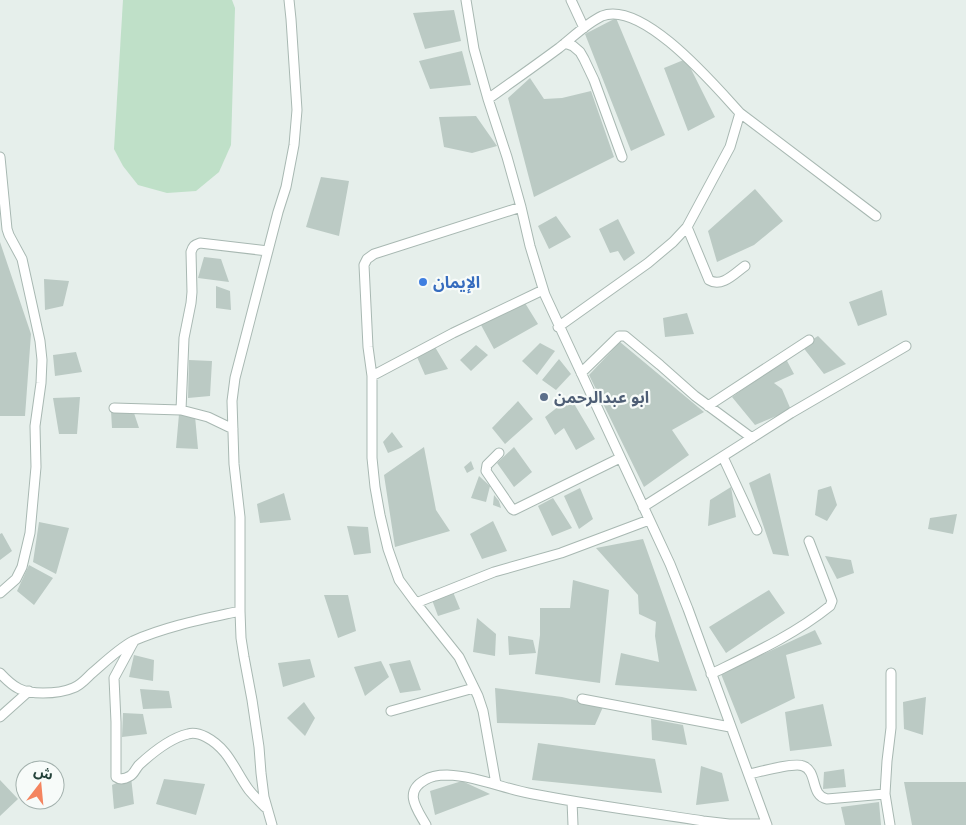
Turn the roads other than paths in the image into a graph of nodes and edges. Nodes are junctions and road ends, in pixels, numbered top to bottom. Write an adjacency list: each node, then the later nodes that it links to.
1 (289, 0): 13 (street)
2 (466, 0): 6 (street)
3 (571, 0): 4 (street)
4 (584, 28): 5 (street); 7 (street)
5 (565, 43): 6 (street); 9 (street)
6 (488, 99): 10 (street)
7 (740, 113): 11 (street); 12 (street)
8 (0, 157): 33 (street)
9 (622, 157)
10 (521, 207): 15 (street); 20 (street)
11 (876, 216)
12 (687, 227): 14 (street); 16 (street)
13 (268, 251): 23 (street); 24 (street)
14 (745, 266)
15 (543, 290): 16 (street); 20 (street)
16 (558, 327): 19 (street)
17 (809, 340): 21 (street)
18 (906, 346): 25 (street)
19 (581, 373): 21 (street); 28 (street)
20 (372, 376): 34 (street)
21 (708, 406): 25 (street)
22 (114, 408): 23 (street)
23 (181, 410): 24 (street)
24 (233, 429): 35 (street)
25 (752, 438): 27 (street)
26 (499, 453): 28 (street)
27 (722, 457): 29 (street); 31 (street)
28 (620, 458): 29 (street)
29 (643, 507): 30 (street)
30 (649, 520): 34 (street); 39 (street)
31 (757, 530)
32 (809, 541): 39 (street)
33 (0, 593)
34 (416, 603): 40 (street)
35 (240, 611): 36 (street); 50 (street)
36 (134, 641): 41 (street); 50 (street)
37 (0, 673): 41 (street)
38 (891, 673): 48 (street)
39 (711, 674): 45 (street)
40 (474, 688): 43 (street); 47 (street)
41 (29, 692): 44 (street)
42 (582, 699): 45 (street)
43 (391, 711)
44 (0, 717)
45 (730, 727): 46 (street)
46 (748, 774): 48 (street); 51 (street)
47 (496, 784): 49 (street); 53 (street)
48 (885, 794): 55 (street)
49 (572, 801): 51 (street); 54 (street)
50 (266, 808): 52 (street)
51 (766, 824)
52 (272, 825)
53 (426, 825)
54 (573, 825)
55 (890, 825)

